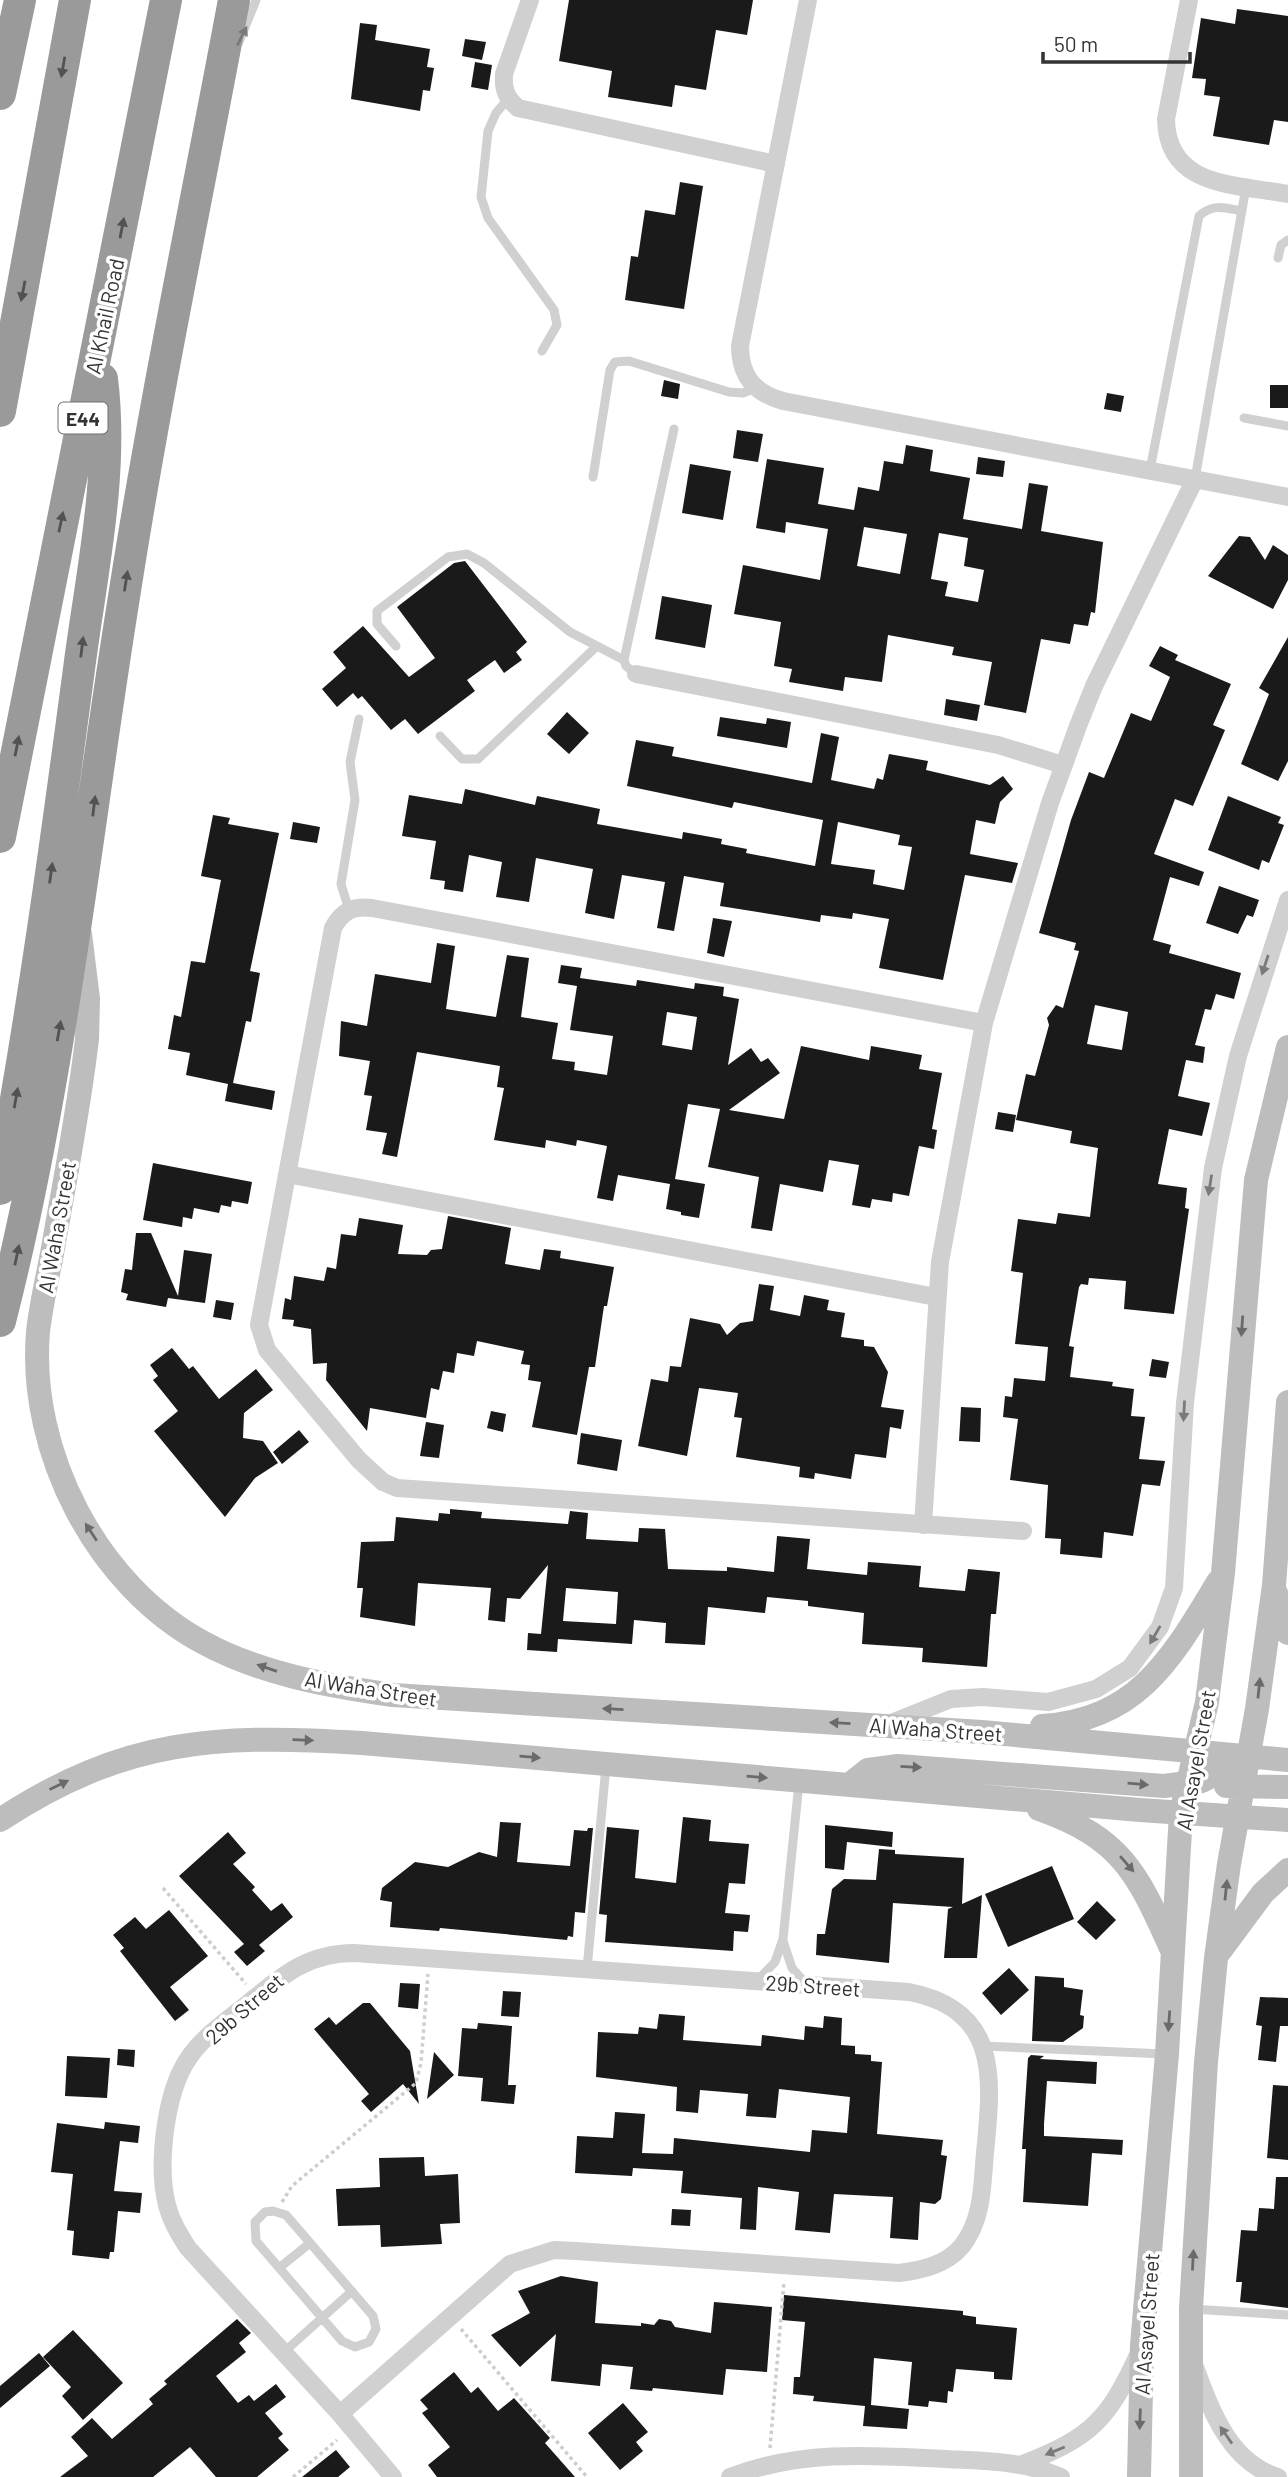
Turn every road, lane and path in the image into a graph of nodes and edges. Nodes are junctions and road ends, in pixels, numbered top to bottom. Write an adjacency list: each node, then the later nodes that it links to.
1 (20, 0): 10 (highway)
2 (75, 0): 21 (highway, one-way to 21)
3 (166, 0): 18 (highway, Al Khail Road / E44, one-way to 3)
4 (234, 0): 9 (highway)
5 (256, 0): 9 (lane, one-way to 5)
6 (530, 0): 11 (street)
7 (808, 0): 12 (street)
8 (1189, 0): 13 (street)
9 (221, 69): 39 (highway, one-way to 9)
10 (0, 94)
11 (509, 99): 12 (street); 19 (lane)
12 (776, 164): 20 (street)
13 (1246, 186): 14 (street); 15 (lane)
14 (1288, 194)
15 (1242, 211): 25 (lane); 27 (lane)
16 (1288, 240): 17 (lane)
17 (1278, 258)
18 (98, 348): 36 (highway, Al Khail Road / E44, one-way to 18); 43 (highway, one-way to 18)
19 (542, 351)
20 (755, 388): 25 (street); 26 (lane)
21 (0, 411)
22 (1244, 418): 23 (lane)
23 (1288, 426)
24 (674, 429): 31 (lane)
25 (1150, 470): 27 (street)
26 (593, 477)
27 (1195, 479): 28 (street); 35 (street)
28 (1288, 497)
29 (396, 646): 30 (lane)
30 (597, 646): 31 (lane); 34 (lane)
31 (624, 660): 32 (lane)
32 (636, 674): 35 (street)
33 (359, 719): 38 (lane)
34 (440, 736)
35 (1063, 765): 40 (street)
36 (0, 837)
37 (1288, 900): 52 (street, one-way to 52)
38 (348, 910): 40 (street); 42 (street)
39 (77, 920): 45 (highway, one-way to 39); 52 (main road, Al Waha Street, one-way to 39)
40 (984, 1023): 44 (street)
41 (1288, 1047): 49 (main road, Al Asayel Street, one-way to 49)
42 (287, 1174): 44 (street); 47 (street)
43 (0, 1189)
44 (936, 1297): 47 (street)
45 (0, 1321)
46 (1288, 1402): 50 (main road, Al Asayel Street)
47 (923, 1525): 48 (street)
48 (1023, 1531)
49 (1223, 1573): 53 (main road); 54 (main road, Al Asayel Street)
50 (1274, 1585): 51 (main road); 55 (main road, Al Asayel Street, one-way to 50)
51 (1288, 1633)
52 (884, 1726): 53 (main road, Al Waha Street)
53 (982, 1732): 54 (main road, Al Waha Street)
54 (1197, 1750): 55 (main road, Al Waha Street); 59 (main road, Al Asayel Street)
55 (1249, 1756): 56 (main road, Al Waha Street); 59 (main road); 61 (main road, Al Asayel Street)
56 (1288, 1760)
57 (607, 1764): 58 (main road, one-way to 58); 66 (main road, one-way to 57); 74 (lane)
58 (799, 1781): 60 (main road); 70 (lane)
59 (1189, 1784): 60 (main road, one-way to 59); 64 (main road, Al Asayel Street)
60 (849, 1785): 63 (main road)
61 (1242, 1785): 62 (main road); 64 (main road); 65 (main road, Al Asayel Street)
62 (1288, 1787)
63 (980, 1795): 64 (main road); 71 (main road, one-way to 71)
64 (1181, 1813): 65 (main road); 71 (main road, Al Asayel Street)
65 (1236, 1818): 67 (main road); 73 (main road, Al Asayel Street, one-way to 65)
66 (0, 1820)
67 (1288, 1820)
68 (1288, 1870): 73 (main road)
69 (163, 1888): 77 (path)
70 (783, 1939): 75 (lane); 76 (lane)
71 (1173, 1953): 79 (main road, Al Asayel Street, one-way to 79)
72 (429, 1958): 74 (street, 29b Street); 77 (street, 29b Street); 80 (path)
73 (1216, 1958): 85 (main road, Al Asayel Street, one-way to 73)
74 (587, 1969): 75 (street, 29b Street)
75 (755, 1981): 76 (street, 29b Street)
76 (806, 1985): 78 (street, 29b Street)
77 (257, 1996): 90 (street, 29b Street)
78 (984, 2046): 79 (lane); 82 (street, 29b Street)
79 (1167, 2054): 89 (main road, Al Asayel Street)
80 (280, 2212): 81 (lane); 83 (lane)
81 (310, 2243): 83 (lane); 84 (lane)
82 (785, 2265): 87 (street, 29b Street); 93 (path)
83 (279, 2269): 88 (lane)
84 (352, 2291): 88 (lane); 88 (lane)
85 (1191, 2308): 86 (lane); 91 (main road, Al Asayel Street)
86 (1288, 2315)
87 (450, 2316): 92 (street, 29b Street); 97 (path)
88 (322, 2318): 90 (lane)
89 (1142, 2345): 94 (street, one-way to 94); 100 (main road, Al Asayel Street, one-way to 100)
90 (284, 2352): 92 (street, 29b Street)
91 (1189, 2353): 101 (main road, Al Asayel Street); 102 (street, one-way to 91)
92 (346, 2420): 95 (path); 96 (street, 29b Street)
93 (769, 2464): 94 (street); 98 (street)
94 (1023, 2464): 99 (street)
95 (293, 2477)
96 (393, 2477)
97 (587, 2477)
98 (730, 2477)
99 (1060, 2477)
100 (1139, 2477)
101 (1191, 2477)
102 (1278, 2477)

